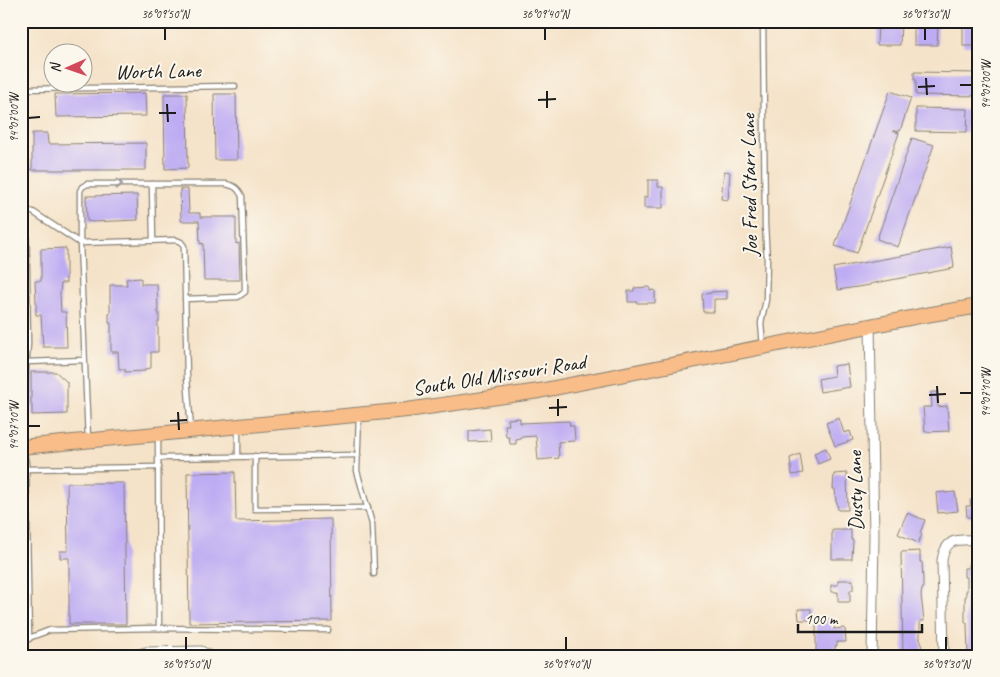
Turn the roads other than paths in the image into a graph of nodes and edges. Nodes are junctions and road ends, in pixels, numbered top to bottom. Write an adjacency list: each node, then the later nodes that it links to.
1 (763, 21): 11 (lane, Joe Fred Starr Lane)
2 (235, 86): 3 (lane, Worth Lane)
3 (21, 89)
4 (152, 184): 6 (lane); 7 (lane, one-way to 4); 8 (lane)
5 (24, 209): 7 (lane); 13 (lane)
6 (153, 240): 7 (lane); 8 (lane)
7 (80, 243): 12 (lane)
8 (185, 299): 17 (lane)
9 (979, 306): 10 (main road, South Old Missouri Road)
10 (870, 326): 11 (main road, South Old Missouri Road); 37 (street, Dusty Lane)
11 (764, 347): 15 (main road, South Old Missouri Road)
12 (84, 360): 13 (lane); 19 (lane)
13 (27, 362): 14 (lane)
14 (21, 397)
15 (359, 415): 16 (main road, South Old Missouri Road); 21 (lane)
16 (238, 427): 17 (main road, South Old Missouri Road); 22 (lane)
17 (191, 431): 18 (main road, South Old Missouri Road)
18 (158, 434): 19 (main road, South Old Missouri Road); 24 (lane)
19 (88, 440): 20 (main road, South Old Missouri Road)
20 (22, 447): 26 (lane)
21 (358, 455): 23 (lane); 28 (lane)
22 (238, 456): 23 (lane); 24 (lane)
23 (255, 456): 28 (lane)
24 (159, 458): 25 (lane)
25 (159, 467): 26 (lane); 31 (lane)
26 (26, 469): 27 (lane)
27 (24, 480): 33 (lane)
28 (368, 508): 30 (lane)
29 (979, 540): 38 (street)
30 (374, 574)
31 (159, 628): 32 (lane); 33 (lane)
32 (328, 630)
33 (29, 639): 34 (lane)
34 (21, 641)
35 (137, 656): 36 (street)
36 (210, 656)
37 (872, 656)
38 (944, 656)

